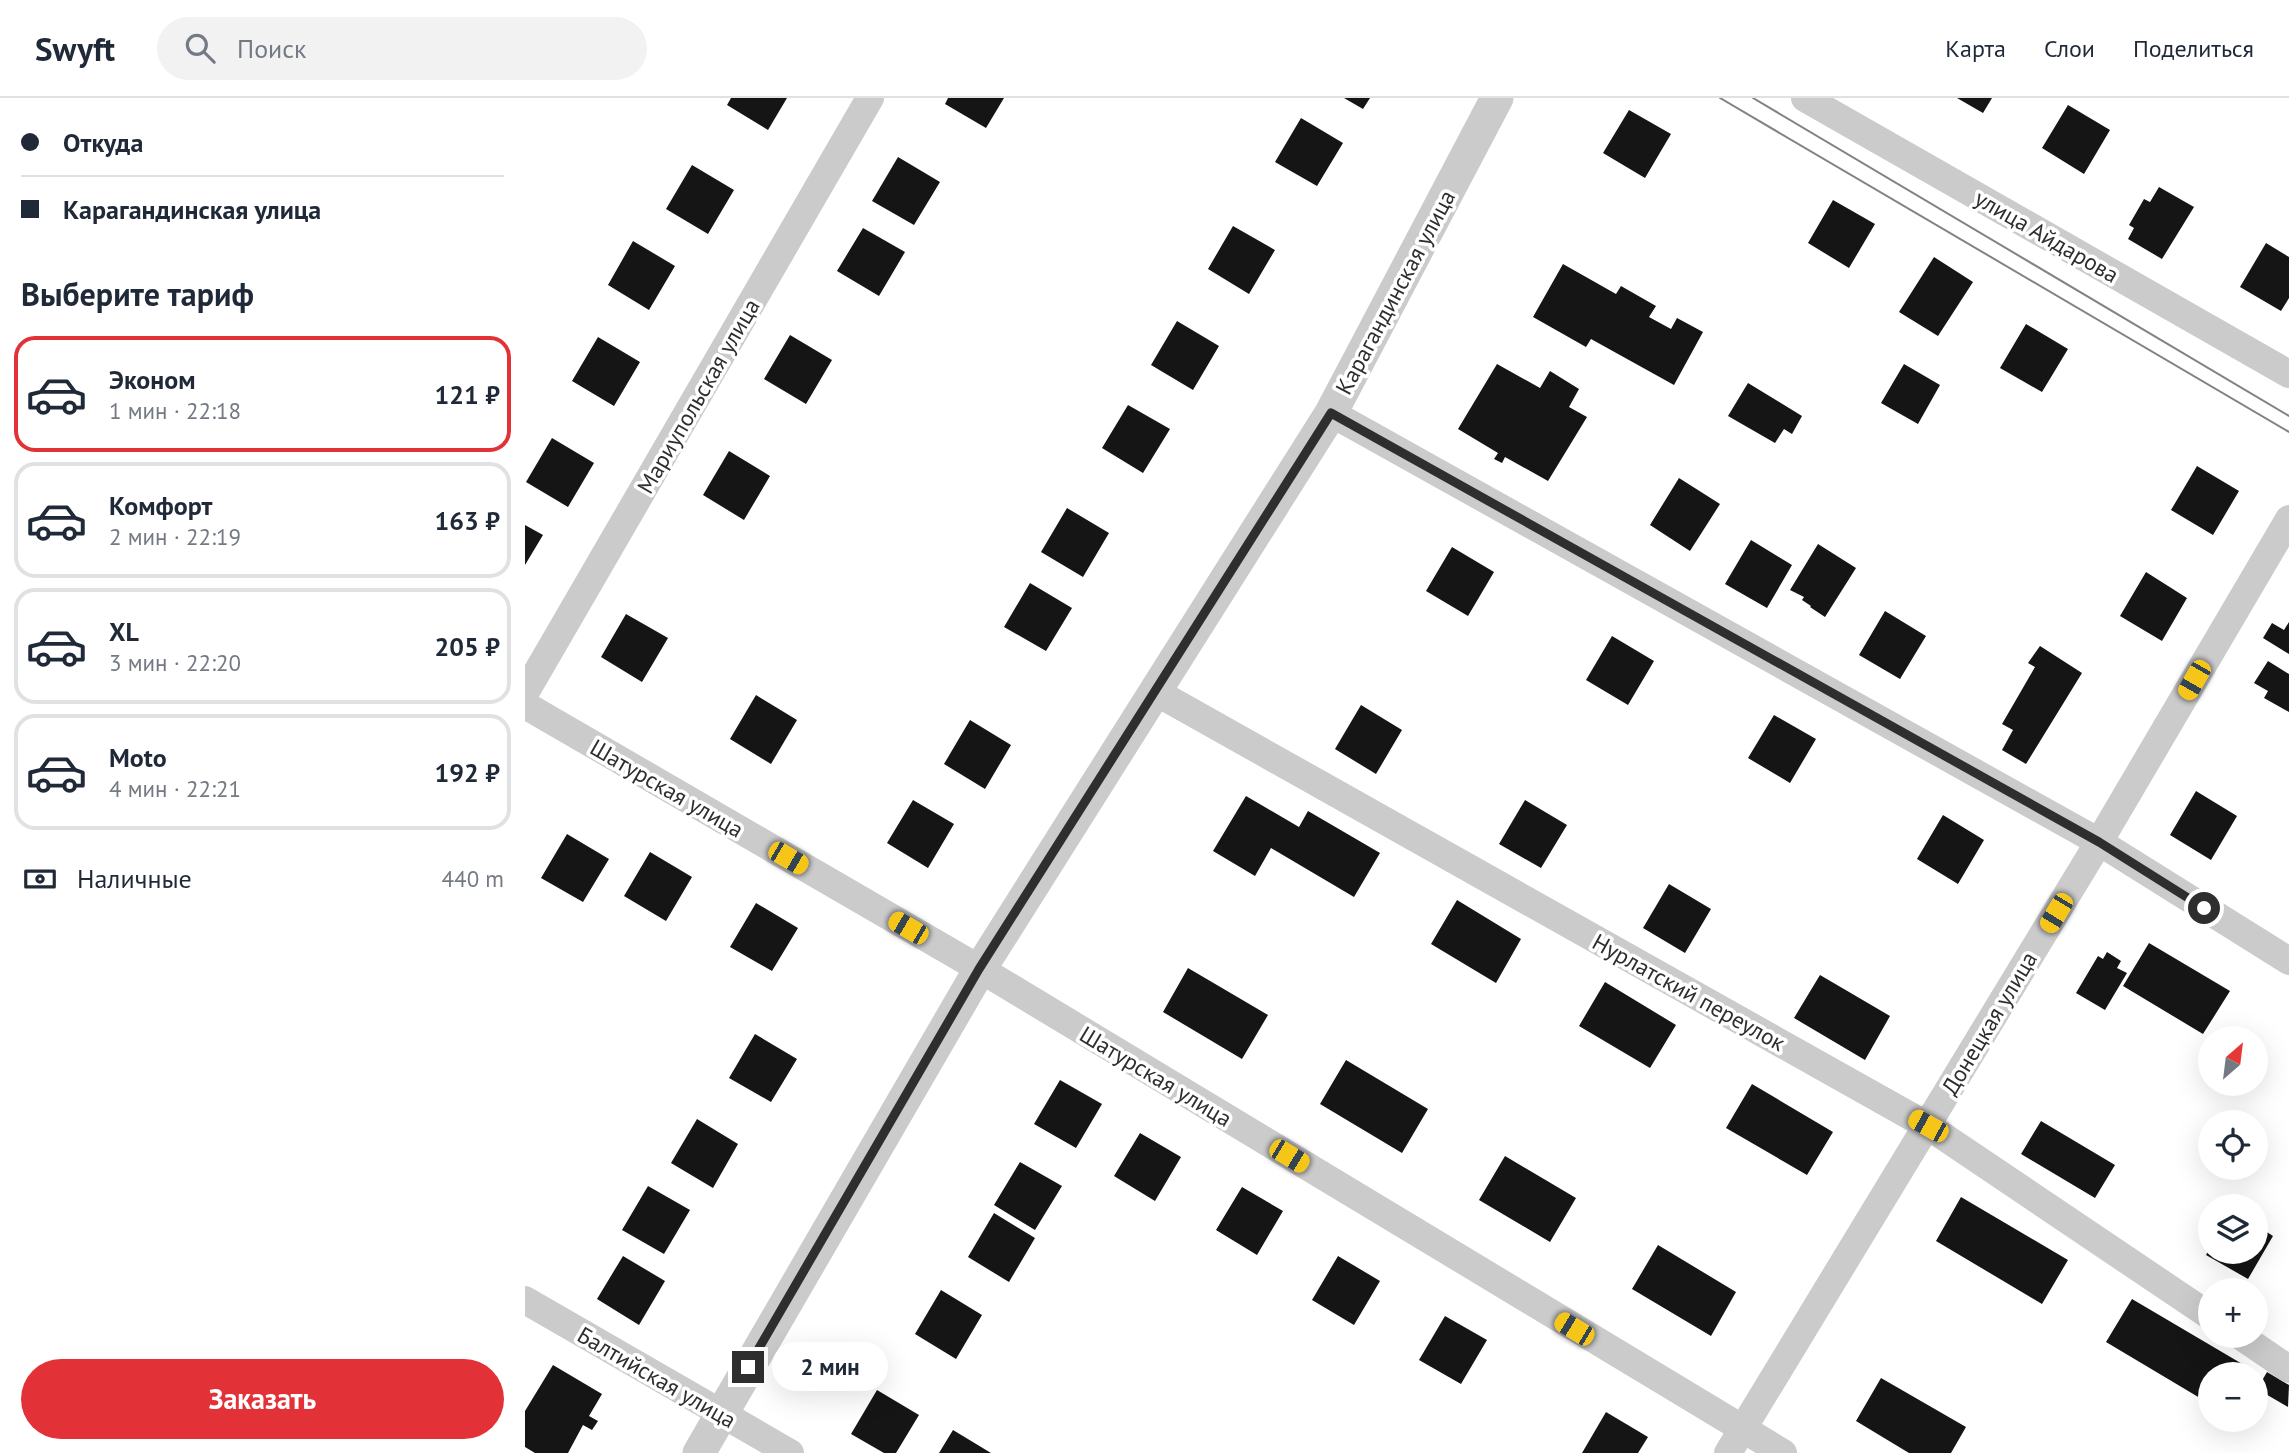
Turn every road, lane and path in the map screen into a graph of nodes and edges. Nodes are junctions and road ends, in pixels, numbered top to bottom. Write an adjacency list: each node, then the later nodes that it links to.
1 (870, 98): 8 (street, Мариупольская улица)
2 (1497, 98): 5 (street, Карагандинская улица)
3 (1805, 98): 4 (street, улица Айдарова)
4 (2289, 374)
5 (1331, 413): 7 (street, Карагандинская улица); 10 (street)
6 (2289, 519): 10 (street, Донецкая улица)
7 (1154, 691): 12 (street, Карагандинская улица); 13 (street, Нурлатский переулок)
8 (525, 693)
9 (525, 705): 12 (street, Шатурская улица)
10 (2099, 842): 11 (street); 13 (street, Донецкая улица)
11 (2289, 961)
12 (979, 969): 18 (street, Карагандинская улица); 19 (street, Шатурская улица)
13 (1928, 1126): 15 (street, Нурлатский переулок); 19 (street, Донецкая улица)
14 (525, 1300): 18 (street, Балтийская улица)
15 (2198, 1308)
16 (2258, 1348): 17 (street)
17 (2289, 1369)
18 (721, 1414): 20 (street, Карагандинская улица); 21 (street, Балтийская улица)
19 (1735, 1441): 22 (street, Шатурская улица)
20 (699, 1453)
21 (790, 1453)
22 (1783, 1453)

